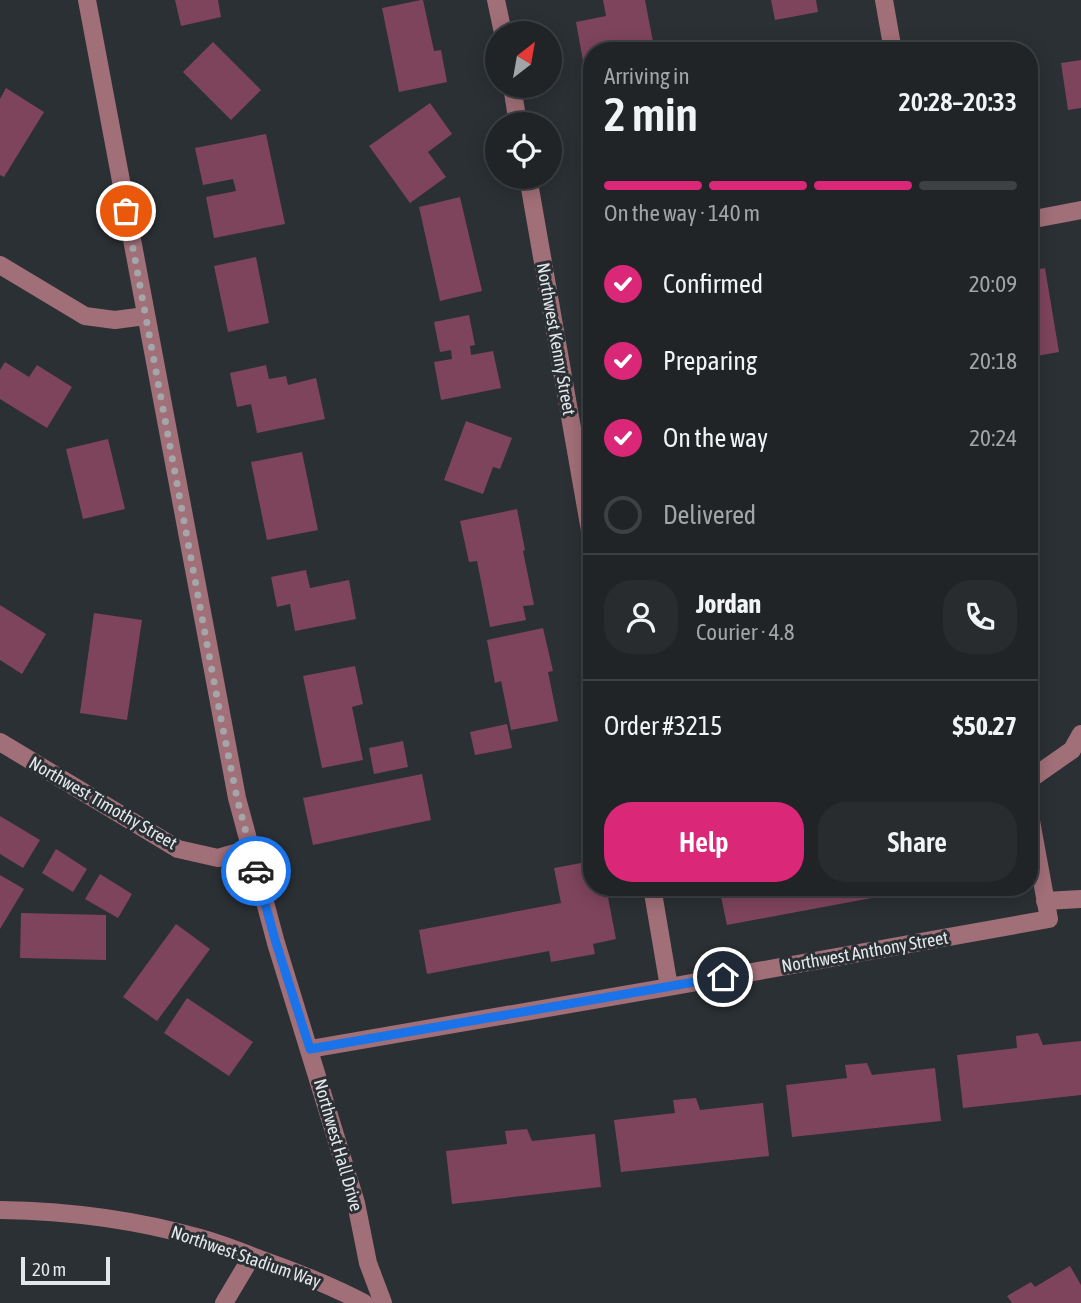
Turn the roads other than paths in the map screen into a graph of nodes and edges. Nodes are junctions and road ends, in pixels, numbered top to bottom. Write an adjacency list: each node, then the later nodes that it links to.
1 (87, 0): 10 (street, Northwest Hall Drive)
2 (496, 0): 4 (street)
3 (884, 0): 5 (street)
4 (500, 21)
5 (891, 42)
6 (530, 189): 11 (street, Northwest Kenny Street)
7 (1081, 210): 8 (street)
8 (1038, 218)
9 (0, 265): 10 (street)
10 (145, 316): 15 (street, Northwest Hall Drive)
11 (583, 491)
12 (1081, 734): 14 (street)
13 (0, 742): 15 (street, Northwest Timothy Street)
14 (1038, 774)
15 (249, 849): 21 (street, Northwest Hall Drive)
16 (1038, 860): 19 (street)
17 (654, 896): 20 (street)
18 (1081, 899): 19 (street, Northwest Anthony Street)
19 (1047, 910): 20 (street, Northwest Anthony Street)
20 (669, 987): 21 (street, Northwest Anthony Street)
21 (310, 1049): 26 (street, Northwest Hall Drive)
22 (0, 1210): 23 (street, Northwest Stadium Way)
23 (252, 1256): 24 (street); 25 (street, Northwest Stadium Way)
24 (224, 1303)
25 (364, 1303)
26 (383, 1303)

